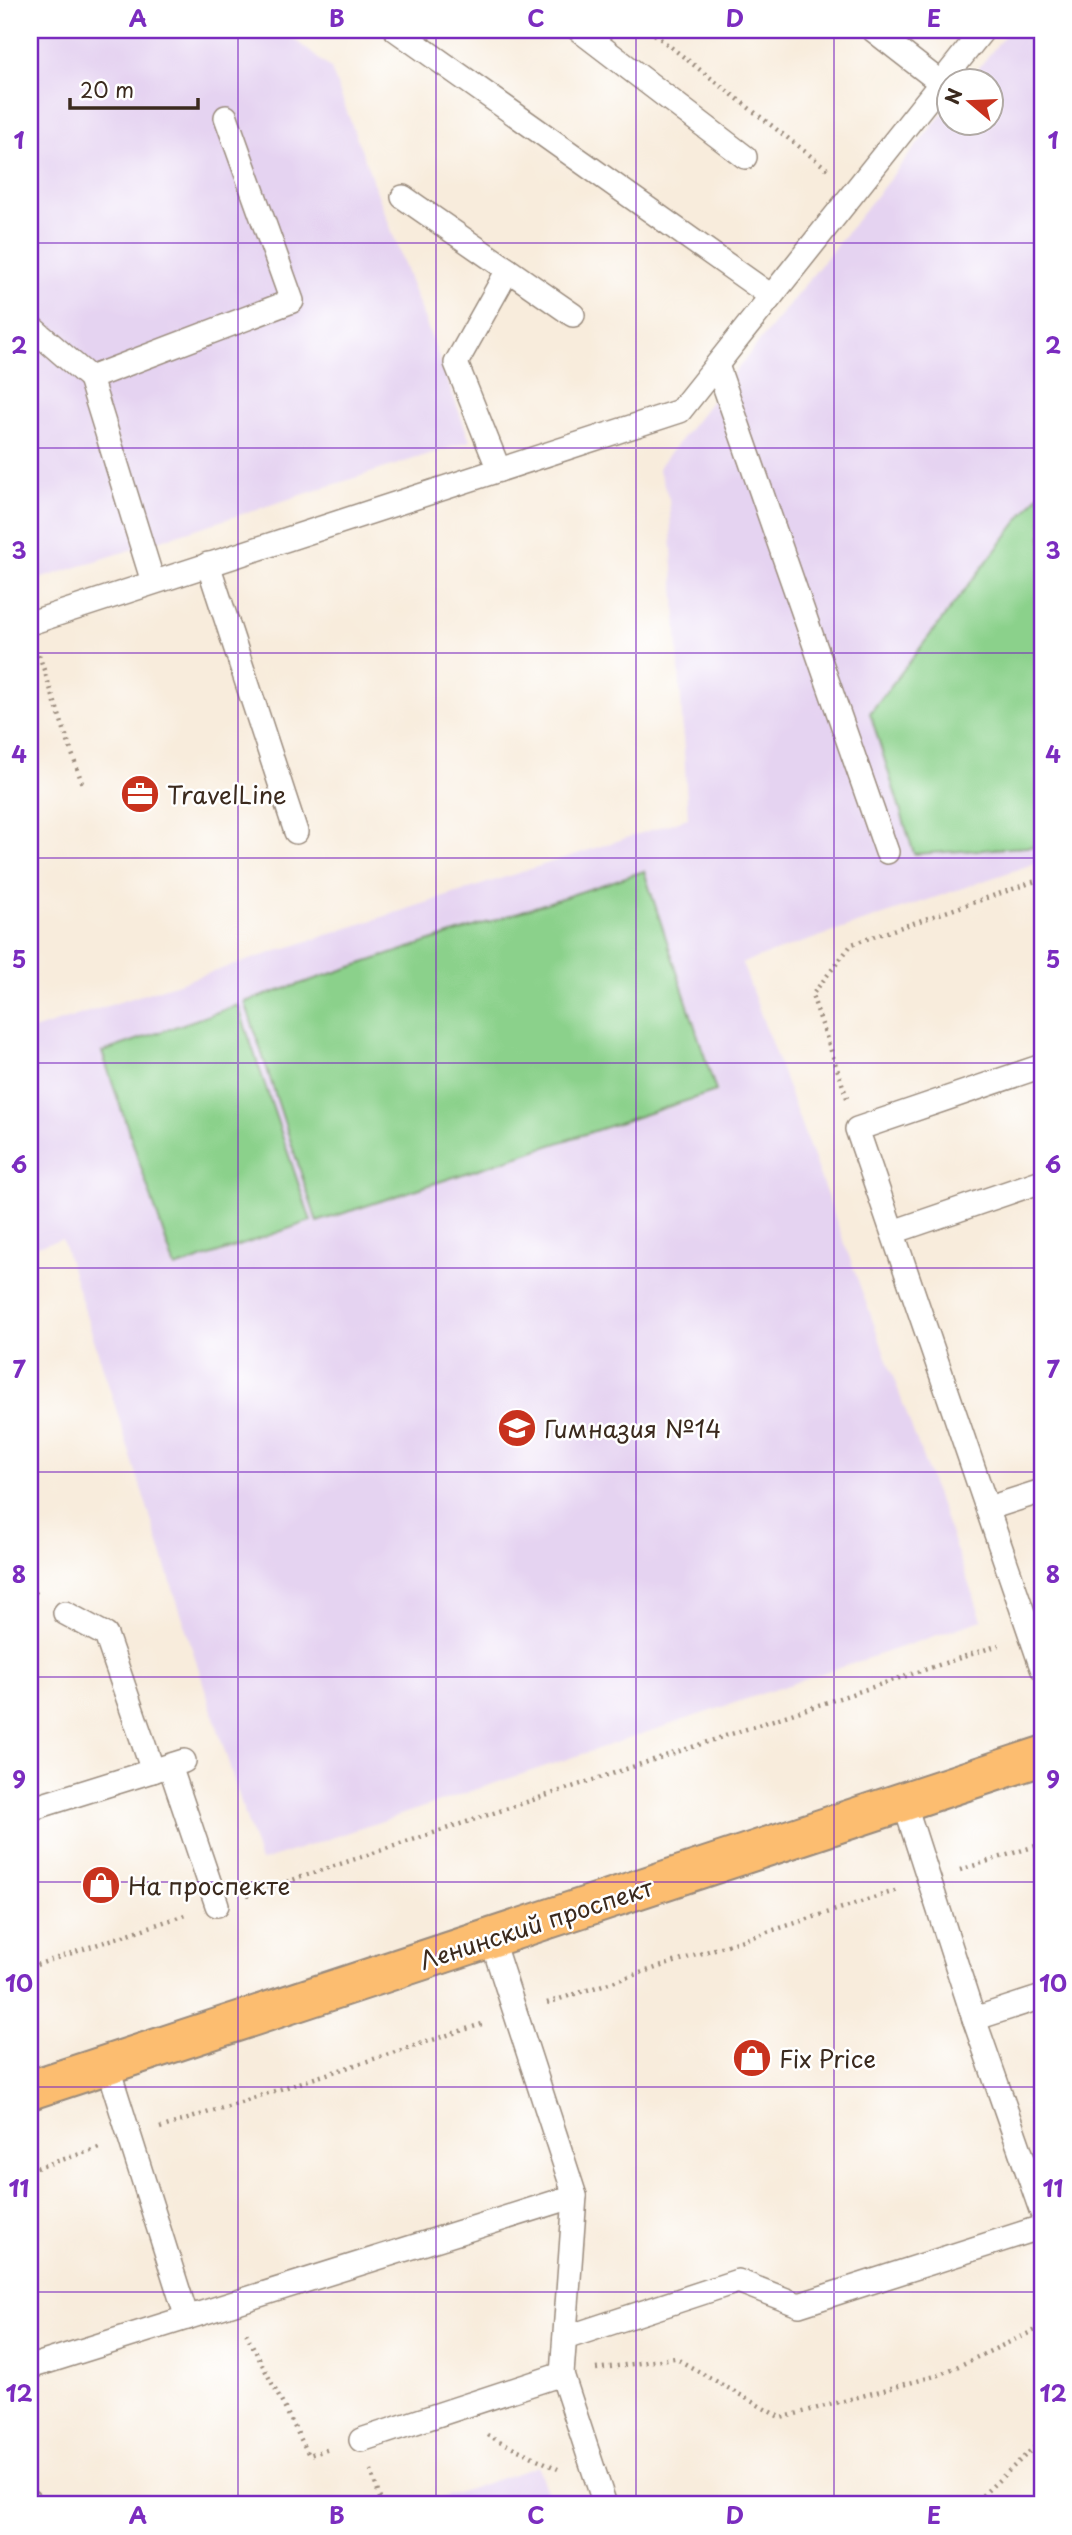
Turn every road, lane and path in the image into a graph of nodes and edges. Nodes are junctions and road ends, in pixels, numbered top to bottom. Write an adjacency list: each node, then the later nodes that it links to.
1 (396, 30): 14 (lane)
2 (579, 30): 10 (lane)
3 (649, 30): 11 (path)
4 (873, 30): 7 (lane)
5 (983, 30): 6 (lane)
6 (954, 66)
7 (936, 79)
8 (936, 89): 11 (lane)
9 (226, 117): 18 (lane)
10 (745, 157)
11 (855, 191): 14 (lane)
12 (402, 197): 13 (lane)
13 (508, 270): 15 (lane); 19 (lane)
14 (771, 296): 17 (lane)
15 (573, 315)
16 (30, 326): 18 (lane)
17 (717, 365): 19 (lane); 26 (lane)
18 (90, 378): 21 (lane)
19 (499, 470): 20 (lane)
20 (208, 564): 21 (lane); 25 (lane)
21 (153, 582): 22 (lane)
22 (30, 622)
23 (37, 651): 24 (path)
24 (83, 786)
25 (296, 832)
26 (887, 852)
27 (1042, 879): 29 (path)
28 (1042, 1066): 29 (lane)
29 (857, 1129): 31 (lane)
30 (1042, 1181): 31 (lane)
31 (893, 1232): 33 (lane)
32 (1042, 1491): 33 (lane)
33 (989, 1508): 35 (lane)
34 (65, 1613): 38 (lane)
35 (1031, 1634): 36 (lane); 41 (path)
36 (1042, 1668)
37 (1042, 1756): 39 (main road, Ленинский проспект)
38 (169, 1766): 40 (lane); 41 (lane)
39 (904, 1802): 42 (main road, Ленинский проспект); 45 (lane)
40 (30, 1809)
41 (216, 1905): 43 (path)
42 (491, 1938): 46 (main road, Ленинский проспект); 48 (lane)
43 (30, 1967)
44 (1042, 1997): 45 (lane)
45 (974, 2019): 49 (lane)
46 (107, 2065): 47 (main road, Ленинский проспект); 52 (lane)
47 (30, 2090)
48 (575, 2196): 51 (lane); 54 (lane)
49 (1042, 2213)
50 (1042, 2227): 54 (lane)
51 (231, 2304): 52 (lane); 58 (path)
52 (187, 2318): 55 (lane)
53 (1042, 2327): 56 (path)
54 (565, 2338): 56 (lane)
55 (30, 2367)
56 (562, 2374): 57 (lane); 60 (lane)
57 (442, 2414): 58 (lane); 60 (path)
58 (361, 2440)
59 (1042, 2440): 61 (path)
60 (602, 2497)
61 (972, 2505)

